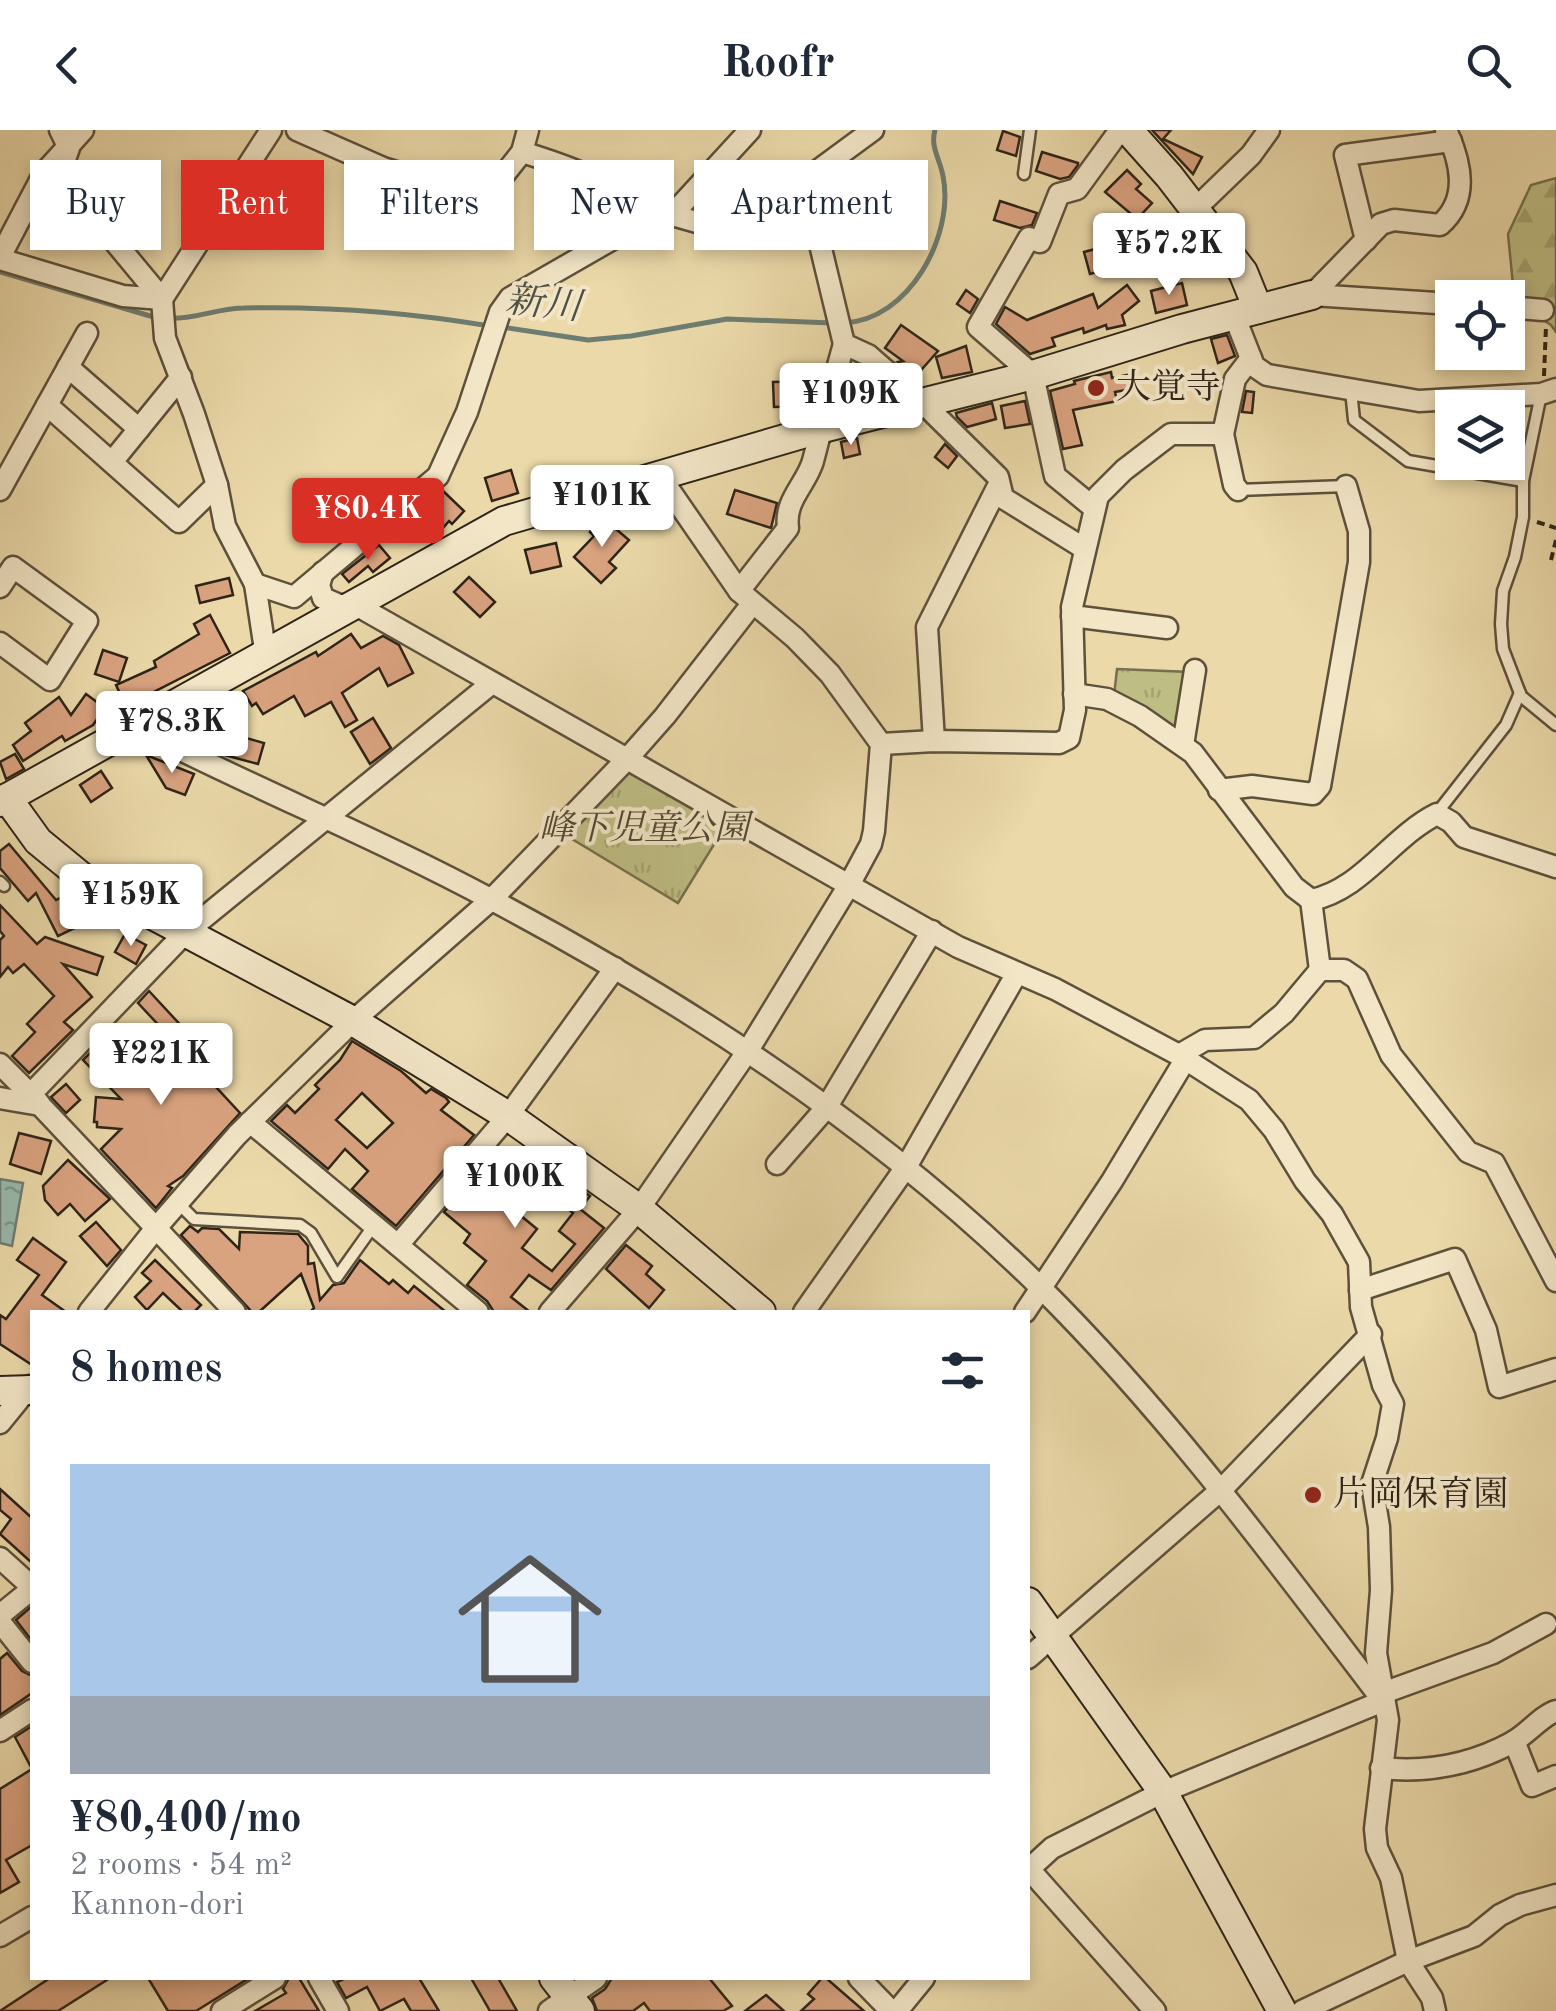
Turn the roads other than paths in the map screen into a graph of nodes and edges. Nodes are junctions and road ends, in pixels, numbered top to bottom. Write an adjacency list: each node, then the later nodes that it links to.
1 (83, 130): 13 (street)
2 (271, 130): 25 (street)
3 (297, 130): 14 (street)
4 (528, 130): 14 (street)
5 (750, 130): 18 (street)
6 (874, 130): 12 (street)
7 (1030, 130): 17 (lane)
8 (1120, 130): 34 (street)
9 (1128, 130): 19 (street)
10 (1270, 130): 19 (street)
11 (1448, 136): 20 (street); 20 (street)
12 (848, 137): 16 (street)
13 (64, 139): 23 (street); 25 (street)
14 (522, 152): 15 (street)
15 (548, 160)
16 (824, 160)
17 (1024, 174)
18 (674, 204)
19 (1194, 210): 29 (street)
20 (1366, 240): 24 (street)
21 (599, 250): 53 (street)
22 (821, 250): 31 (street)
23 (0, 258): 25 (street)
24 (1312, 295): 26 (street); 29 (street)
25 (162, 298): 35 (street)
26 (1435, 303)
27 (1525, 309): 28 (street)
28 (1543, 310)
29 (1246, 312): 32 (street); 34 (street)
30 (87, 333): 33 (street)
31 (844, 343): 38 (street); 41 (street)
32 (1251, 358): 36 (street); 42 (street)
33 (68, 368): 39 (street); 40 (street)
34 (1033, 375): 38 (street); 51 (street)
35 (180, 378): 40 (street); 47 (street)
36 (1351, 388): 37 (street); 45 (lane)
37 (1548, 392): 45 (lane)
38 (922, 402): 41 (street); 46 (street)
39 (47, 405): 43 (street); 49 (street)
40 (139, 429): 43 (street)
41 (819, 429): 44 (street); 56 (street)
42 (1223, 434): 50 (street); 51 (street)
43 (112, 462): 47 (street)
44 (659, 475): 56 (street); 57 (street)
45 (1523, 481): 64 (lane)
46 (1000, 484): 52 (street); 68 (street)
47 (217, 485): 54 (street)
48 (1346, 486): 50 (lane); 72 (street)
49 (0, 490)
50 (1238, 490)
51 (1094, 508): 52 (street)
52 (1086, 550): 58 (street)
53 (323, 572): 54 (street); 57 (street)
54 (255, 584): 61 (street)
55 (0, 587): 60 (street)
56 (746, 598): 69 (street); 71 (street)
57 (356, 605): 61 (street); 63 (street)
58 (1072, 616): 59 (street); 65 (street)
59 (1167, 628)
60 (0, 644)
61 (263, 658): 66 (street)
62 (1195, 670): 70 (street)
63 (492, 683): 71 (street); 75 (street)
64 (1520, 693): 67 (lane); 74 (lane)
65 (1074, 694): 68 (street); 70 (street)
66 (159, 714): 73 (street); 75 (street)
67 (1556, 725)
68 (934, 741): 69 (street)
69 (881, 744): 77 (street)
70 (1183, 745): 72 (street)
71 (627, 759): 77 (street); 78 (street)
72 (1219, 790): 79 (street)
73 (2, 796): 81 (street)
74 (1436, 814): 76 (street); 79 (street)
75 (326, 820): 78 (street); 81 (street)
76 (1556, 867)
77 (849, 885): 80 (street); 86 (street)
78 (492, 899): 82 (street); 85 (street)
79 (1311, 900): 83 (street)
80 (932, 931): 84 (street); 91 (street)
81 (185, 933): 85 (street); 90 (street)
82 (615, 968): 86 (street); 92 (street)
83 (1320, 970): 87 (street); 101 (street)
84 (1017, 973): 87 (street); 95 (street)
85 (353, 1020): 92 (street); 93 (street)
86 (747, 1052): 91 (street); 97 (street)
87 (1182, 1058): 102 (street); 103 (street)
88 (0, 1064): 90 (street)
89 (0, 1098): 90 (street)
90 (35, 1100): 99 (street)
91 (826, 1108): 94 (street); 95 (street)
92 (508, 1116): 97 (street); 100 (street)
93 (250, 1122): 96 (street); 98 (street)
94 (777, 1164)
95 (906, 1168): 102 (street); 109 (street)
96 (178, 1203): 98 (lane); 99 (street)
97 (639, 1209): 107 (street); 108 (street)
98 (374, 1225): 100 (street)
99 (156, 1228): 104 (street); 105 (street)
100 (398, 1246): 106 (street)
101 (1556, 1281)
102 (1042, 1290): 110 (street); 115 (street)
103 (1360, 1290): 111 (street); 112 (street)
104 (91, 1310)
105 (232, 1310)
106 (476, 1310)
107 (552, 1310)
108 (759, 1310)
109 (805, 1310)
110 (1026, 1310)
111 (1371, 1334): 115 (street); 125 (street)
112 (1556, 1369)
113 (23, 1388): 114 (street)
114 (0, 1423)
115 (1222, 1489): 122 (street); 125 (street)
116 (0, 1558): 117 (street)
117 (30, 1586)
118 (30, 1590): 120 (street)
119 (1030, 1605): 122 (street)
120 (0, 1619): 124 (street)
121 (1546, 1624): 125 (street)
122 (1054, 1637): 123 (street); 132 (street)
123 (1030, 1656)
124 (30, 1659)
125 (1383, 1697): 130 (street); 132 (street)
126 (1556, 1710): 129 (street)
127 (30, 1711): 128 (street)
128 (0, 1731)
129 (1514, 1741): 130 (street); 131 (street)
130 (1382, 1768): 138 (street)
131 (1556, 1776)
132 (1163, 1792): 133 (street); 149 (street)
133 (1030, 1867)
134 (1030, 1871): 148 (street)
135 (1556, 1895): 138 (street)
136 (30, 1918): 137 (street)
137 (0, 1936)
138 (1408, 1960): 150 (street); 151 (street)
139 (272, 1980): 145 (street)
140 (320, 1980): 146 (street)
141 (593, 1980): 144 (street)
142 (861, 1980): 147 (street)
143 (922, 1980): 147 (street)
144 (563, 1999)
145 (222, 2011)
146 (338, 2011)
147 (894, 2011)
148 (1155, 2011)
149 (1282, 2011)
150 (1302, 2011)
151 (1435, 2011)

